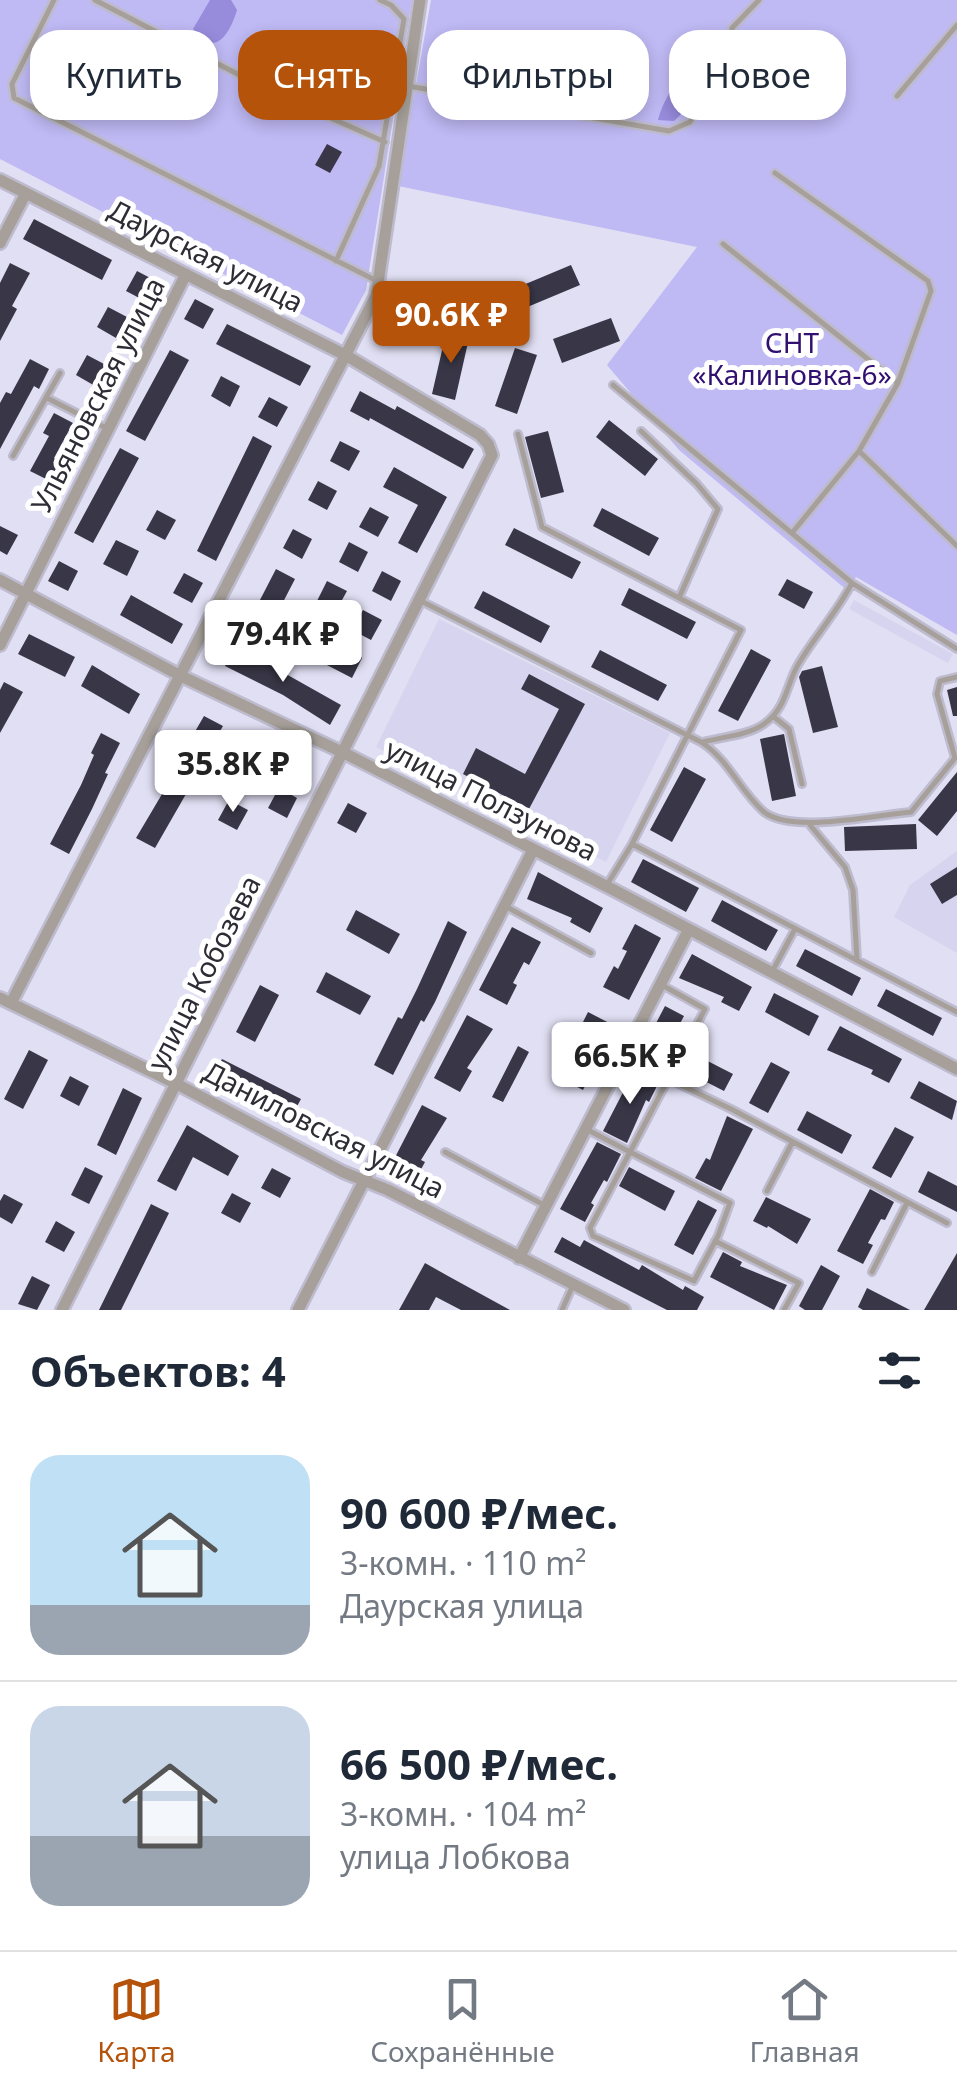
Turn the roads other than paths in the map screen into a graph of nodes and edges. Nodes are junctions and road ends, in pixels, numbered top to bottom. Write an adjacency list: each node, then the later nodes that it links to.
1 (54, 0): 15 (lane)
2 (95, 0): 9 (lane)
3 (380, 0): 9 (lane)
4 (420, 0): 7 (street)
5 (759, 0): 7 (lane)
6 (957, 25): 8 (lane)
7 (408, 86): 17 (street)
8 (897, 96)
9 (385, 142): 15 (lane)
10 (775, 173): 20 (lane)
11 (0, 180): 12 (street, Даурская улица)
12 (26, 193): 13 (street); 16 (street, Даурская улица)
13 (0, 243)
14 (723, 244): 20 (lane)
15 (336, 261): 17 (lane)
16 (186, 274): 18 (street, Даурская улица); 23 (street, Ульяновская улица)
17 (378, 281): 18 (street)
18 (347, 356): 26 (street, Даурская улица); 38 (street)
19 (60, 373): 22 (lane)
20 (898, 384): 27 (lane)
21 (613, 385): 29 (lane)
22 (48, 398): 23 (lane); 28 (lane)
23 (108, 429): 33 (street, Ульяновская улица)
24 (641, 431): 34 (lane)
25 (518, 434): 34 (lane)
26 (488, 444): 35 (street, улица Кобозева)
27 (859, 451): 29 (lane); 30 (lane)
28 (13, 456)
29 (792, 533): 32 (lane)
30 (957, 546)
31 (0, 580): 33 (street, улица Ползунова)
32 (852, 583): 37 (lane); 40 (lane)
33 (26, 594): 36 (street, Ульяновская улица); 38 (street, улица Ползунова)
34 (679, 598): 41 (lane)
35 (421, 601): 41 (lane); 43 (street, улица Кобозева)
36 (0, 645)
37 (957, 649)
38 (181, 676): 43 (street, улица Ползунова); 56 (street)
39 (957, 677): 45 (lane)
40 (774, 717): 42 (lane); 44 (lane)
41 (686, 734): 42 (lane); 46 (lane)
42 (701, 742): 45 (lane)
43 (344, 753): 47 (street, улица Ползунова); 61 (street, улица Кобозева)
44 (802, 784)
45 (810, 824): 53 (lane)
46 (632, 844): 48 (lane); 50 (lane)
47 (533, 850): 48 (street, улица Ползунова); 49 (street)
48 (606, 886): 51 (street, улица Ползунова)
49 (503, 905): 52 (lane); 66 (street)
50 (795, 929): 53 (lane); 54 (lane)
51 (688, 931): 54 (street, улица Ползунова); 55 (street)
52 (591, 953)
53 (857, 960): 57 (lane)
54 (771, 973): 59 (street, улица Ползунова)
55 (662, 985): 58 (street); 60 (lane)
56 (5, 1000): 61 (street, Даниловская улица)
57 (957, 1012)
58 (622, 1056): 60 (lane); 62 (street)
59 (957, 1069)
60 (669, 1079): 63 (lane); 65 (lane)
61 (176, 1083): 66 (street, Даниловская улица); 75 (street, улица Кобозева)
62 (584, 1128): 65 (lane); 69 (street)
63 (792, 1143): 67 (lane); 68 (lane)
64 (445, 1152): 69 (lane)
65 (630, 1152): 71 (lane); 71 (lane)
66 (366, 1180): 72 (street, Даниловская улица); 76 (street)
67 (767, 1191)
68 (908, 1202): 70 (lane); 73 (lane)
69 (545, 1205): 72 (street)
70 (948, 1223)
71 (715, 1240): 79 (lane)
72 (519, 1258): 74 (street, Даниловская улица)
73 (872, 1272)
74 (573, 1284): 77 (lane); 78 (street, Даниловская улица)
75 (62, 1310)
76 (298, 1310)
77 (562, 1310)
78 (624, 1310)
79 (784, 1310)

